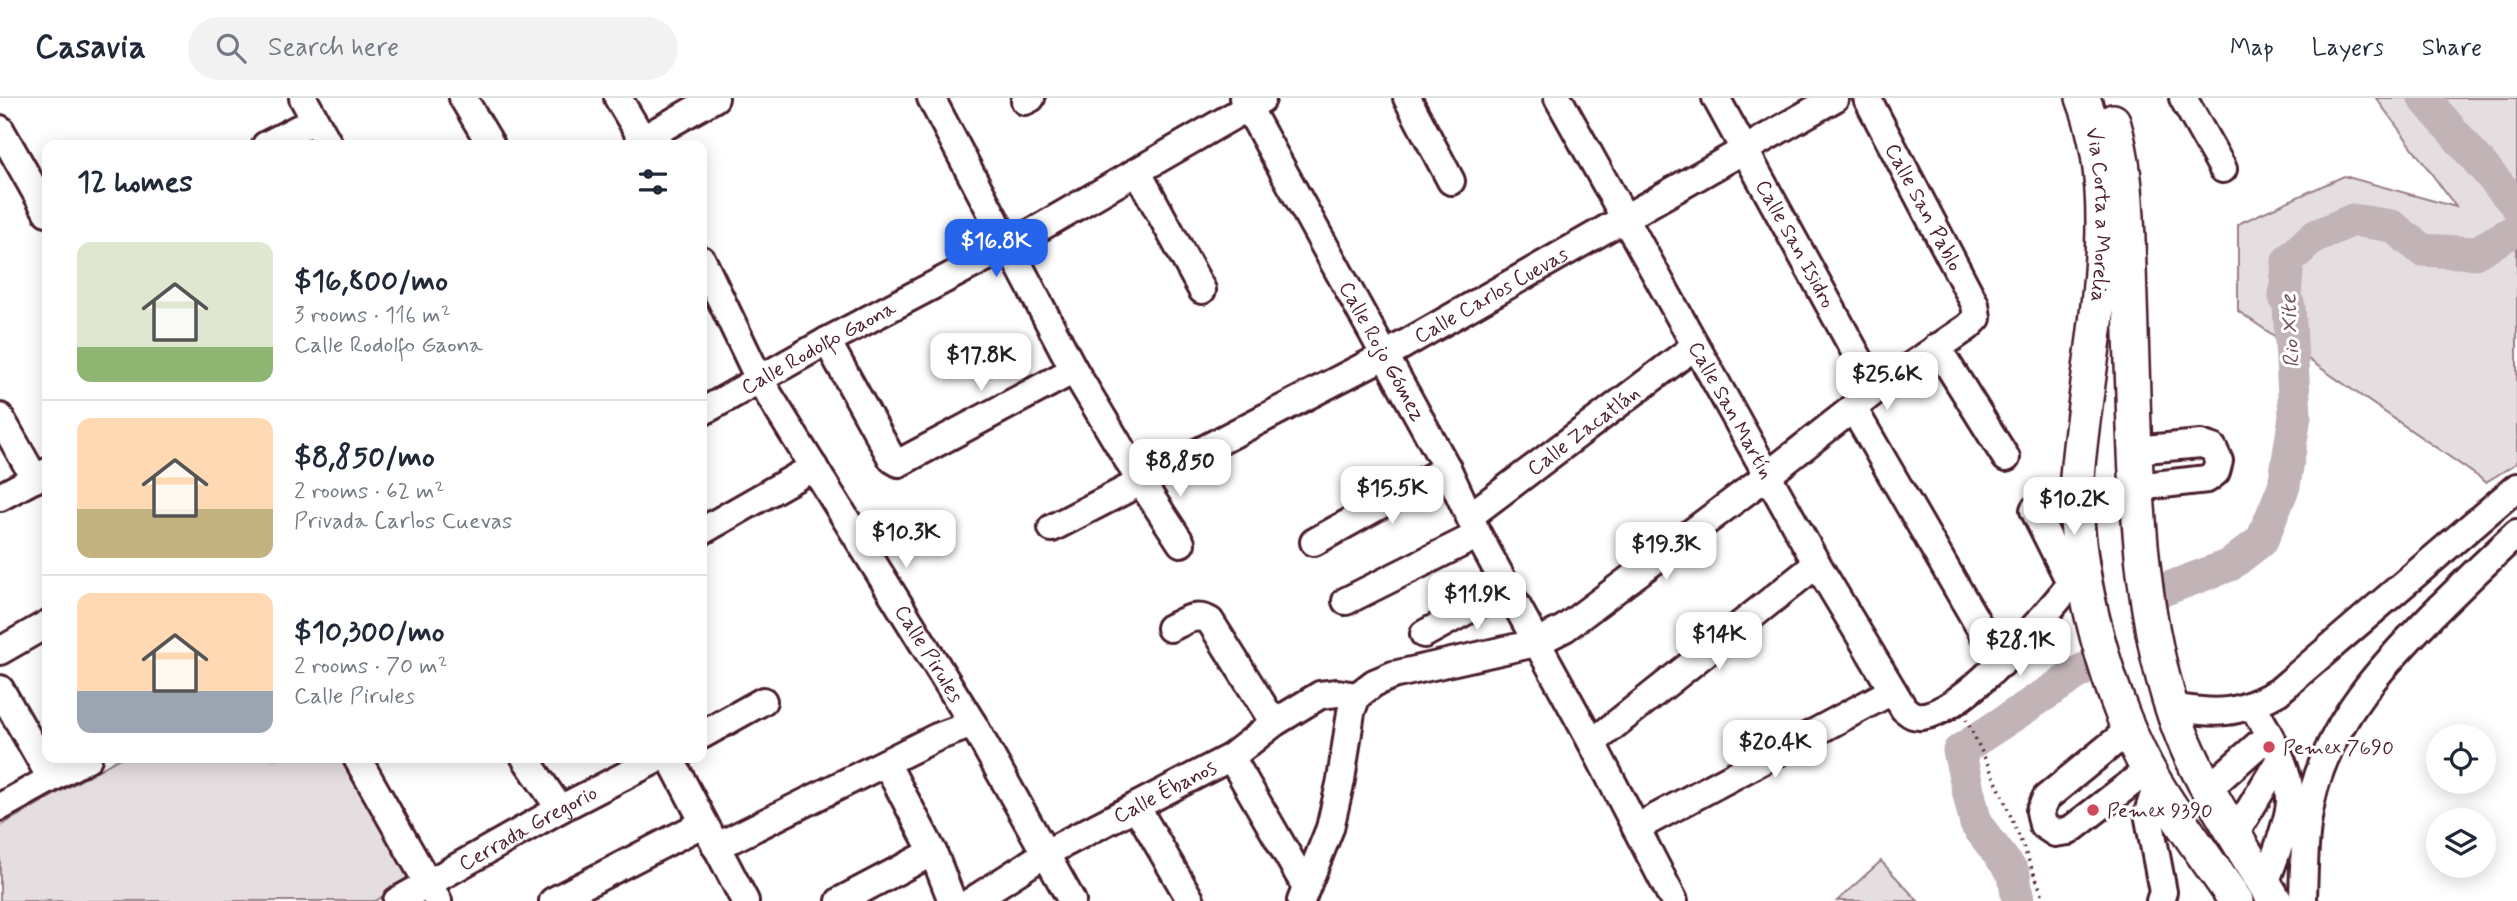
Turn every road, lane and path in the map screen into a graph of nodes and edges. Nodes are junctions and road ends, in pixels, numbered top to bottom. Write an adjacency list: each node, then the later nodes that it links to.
1 (463, 98): 18 (street)
2 (618, 98): 19 (street)
3 (716, 98): 20 (street)
4 (931, 98): 27 (street)
5 (1407, 98): 24 (street)
6 (1558, 98): 26 (street, Calle San Martín)
7 (1716, 98): 21 (street, Calle San Isidro)
8 (1835, 98): 21 (street, Calle Carlos Cuevas)
9 (1867, 98): 32 (street, Calle San Pablo)
10 (2083, 98): 36 (main road, Via Corta a Morelia)
11 (2106, 98): 35 (main road, Via Corta a Morelia)
12 (2183, 98): 22 (street)
13 (1252, 101): 23 (street, Calle Rodolfo Gaona); 33 (street, Calle Rojo Gómez)
14 (309, 109): 16 (street); 17 (street)
15 (0, 129): 25 (street)
16 (272, 140)
17 (326, 140)
18 (488, 140)
19 (641, 140)
20 (648, 140)
21 (1744, 149): 26 (street, Calle Carlos Cuevas); 38 (street, Calle San Isidro)
22 (2223, 169)
23 (1137, 171): 27 (street, Calle Rodolfo Gaona); 29 (street)
24 (1451, 181)
25 (42, 203)
26 (1624, 218): 31 (street, Calle San Martín); 33 (street, Calle Carlos Cuevas)
27 (1010, 245): 30 (street, Calle Rodolfo Gaona); 34 (street)
28 (707, 270): 37 (street, Calle Pirules)
29 (1202, 290)
30 (827, 341): 34 (street); 37 (street, Calle Rodolfo Gaona)
31 (1695, 346): 47 (street, Calle San Martín); 53 (street, Calle Zacatlán)
32 (1937, 347): 38 (street); 43 (street)
33 (1384, 356): 45 (street, Calle Rojo Gómez); 48 (street, Calle Carlos Cuevas)
34 (1074, 370): 48 (street)
35 (2133, 374): 36 (main road); 42 (main road, Via Corta a Morelia)
36 (2088, 376): 60 (main road, Via Corta a Morelia)
37 (759, 379): 40 (street, Calle Rodolfo Gaona); 44 (street, Calle Pirules)
38 (1876, 390): 39 (street)
39 (1853, 408): 47 (street); 68 (street)
40 (707, 409)
41 (0, 417): 46 (street)
42 (2134, 450): 49 (main road, Via Corta a Morelia); 49 (street)
43 (2006, 458)
44 (814, 467): 54 (street); 77 (street, Calle Pirules)
45 (1447, 468): 53 (street, Calle Rojo Gómez); 57 (street)
46 (41, 475): 51 (street)
47 (1768, 475): 59 (street, Calle San Martín); 66 (street)
48 (1140, 482): 55 (street, Calle Carlos Cuevas); 58 (street)
49 (2137, 487): 74 (main road, Via Corta a Morelia)
50 (2517, 487): 73 (street)
51 (0, 497)
52 (2034, 510): 60 (street)
53 (1474, 525): 61 (street, Calle Rojo Gómez); 62 (street, Calle Zacatlán)
54 (707, 528)
55 (1052, 528)
56 (2517, 533): 119 (street)
57 (1314, 542)
58 (1181, 543)
59 (1817, 564): 70 (street, Calle San Martín); 81 (street)
60 (2077, 577): 68 (street); 78 (main road, Via Corta a Morelia)
61 (1508, 588): 65 (street); 66 (street, Calle Rojo Gómez)
62 (1346, 601)
63 (42, 627): 67 (street)
64 (1170, 628): 76 (street)
65 (1424, 634)
66 (1536, 643): 71 (street); 81 (street, Calle Rojo Gómez)
67 (0, 651)
68 (2001, 664): 70 (street, Calle San Martín)
69 (0, 689): 84 (street)
70 (1892, 691): 99 (street)
71 (1357, 696): 76 (street, Calle Ébanos); 106 (street)
72 (763, 701): 79 (street)
73 (2253, 706): 74 (street); 80 (street)
74 (2171, 707): 94 (main road, Via Corta a Morelia)
75 (1964, 716): 116 (path)
76 (1274, 723): 82 (street, Calle Ébanos)
77 (973, 724): 91 (street); 103 (street, Calle Pirules)
78 (2129, 730): 92 (main road, Via Corta a Morelia); 92 (street)
79 (707, 732)
80 (2269, 735): 83 (street); 94 (street)
81 (1592, 743): 99 (street, Calle Rojo Gómez)
82 (1231, 757): 96 (street, Calle Ébanos); 106 (street)
83 (2280, 759): 100 (street); 105 (street)
84 (42, 762)
85 (42, 763): 93 (street)
86 (79, 763): 93 (street)
87 (360, 763): 104 (street)
88 (528, 763): 97 (street)
89 (649, 763): 97 (street, Cerrada Gregorio)
90 (673, 763): 98 (street)
91 (886, 763): 101 (street); 102 (street)
92 (2153, 777): 117 (street); 118 (main road, Via Corta a Morelia)
93 (51, 778): 95 (street)
94 (2208, 789): 100 (main road, Via Corta a Morelia)
95 (0, 807)
96 (1136, 808): 103 (street, Calle Ébanos); 114 (street)
97 (560, 809): 104 (street, Cerrada Gregorio)
98 (704, 823): 101 (street); 108 (street)
99 (1636, 828): 115 (street, Calle Rojo Gómez)
100 (2235, 834): 105 (main road, Via Corta a Morelia)
101 (716, 847): 109 (street)
102 (933, 852): 110 (street); 111 (street)
103 (1046, 853): 112 (street, Calle Ébanos); 113 (street, Calle Pirules)
104 (433, 892): 107 (street, Cerrada Gregorio)
105 (2270, 893)
106 (1303, 894)
107 (397, 901)
108 (553, 901)
109 (745, 901)
110 (840, 901)
111 (952, 901)
112 (972, 901)
113 (1072, 901)
114 (1191, 901)
115 (1674, 901)
116 (2045, 901)
117 (2160, 901)
118 (2236, 901)
119 (2303, 901)

